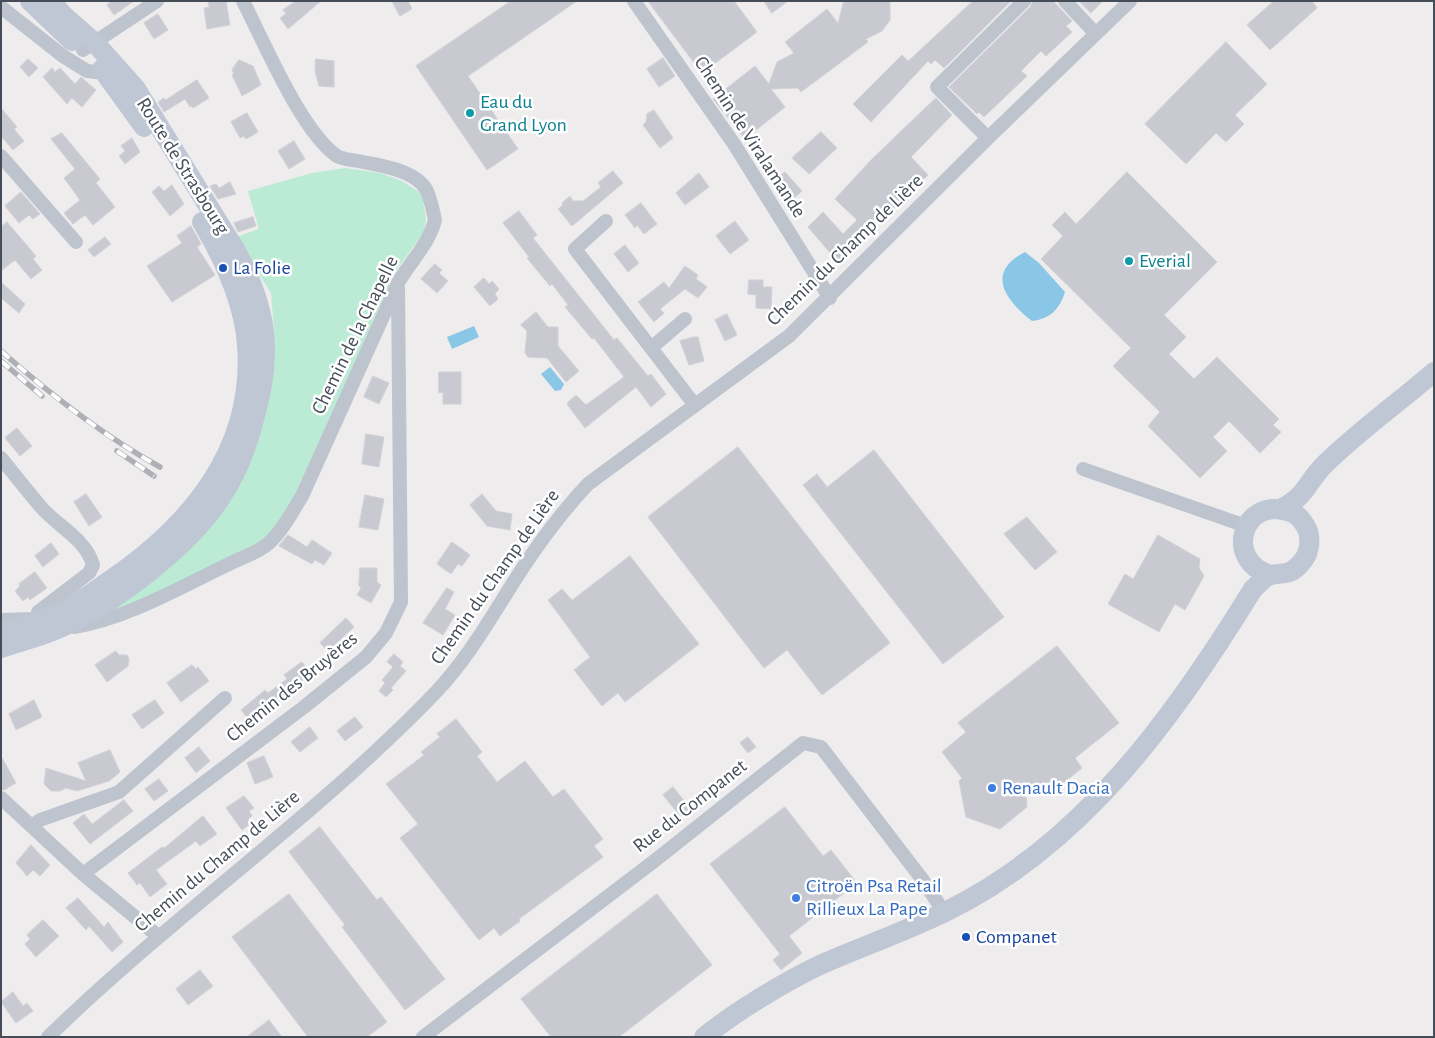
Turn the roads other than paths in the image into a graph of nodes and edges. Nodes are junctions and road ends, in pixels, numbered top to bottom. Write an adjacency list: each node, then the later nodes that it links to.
1 (30, 1): 11 (main road, Route de Strasbourg)
2 (51, 1): 11 (main road, Route de Strasbourg)
3 (157, 1): 11 (street)
4 (243, 1): 17 (street, Chemin de la Chapelle)
5 (634, 1): 18 (street, Chemin de Viralamande)
6 (1024, 1): 13 (street)
7 (1065, 1): 10 (street)
8 (1130, 1): 10 (street, Chemin du Champ de Lière)
9 (1, 8): 12 (street)
10 (1096, 34): 13 (street, Chemin du Champ de Lière)
11 (89, 46): 12 (main road, Route de Strasbourg); 33 (main road, Route de Strasbourg)
12 (106, 73): 32 (main road, Route de Strasbourg)
13 (988, 138): 18 (street, Chemin du Champ de Lière)
14 (1, 156): 16 (street)
15 (606, 220): 20 (street)
16 (76, 242)
17 (398, 283): 33 (street, Chemin de la Chapelle); 40 (street, Chemin des Bruyères)
18 (830, 298): 23 (street, Chemin du Champ de Lière)
19 (685, 319): 20 (street)
20 (651, 348): 23 (street)
21 (1434, 372): 22 (main road)
22 (1412, 390): 26 (main road); 27 (main road)
23 (694, 404): 42 (street, Chemin du Champ de Lière)
24 (1, 458): 32 (street)
25 (1083, 469): 28 (street)
26 (1281, 509): 27 (main road); 28 (main road)
27 (1306, 525): 30 (main road)
28 (1246, 526): 29 (main road)
29 (1248, 561): 30 (main road); 37 (main road)
30 (1270, 575): 37 (main road)
31 (1, 620): 32 (street)
32 (37, 626): 33 (main road, Route de Strasbourg); 34 (main road, Route de Strasbourg); 35 (main road, Route de Strasbourg)
33 (64, 626)
34 (1, 633)
35 (1, 648)
36 (226, 698): 39 (street)
37 (1157, 728): 41 (main road)
38 (1, 798): 39 (street)
39 (32, 826): 40 (street)
40 (83, 874): 42 (street)
41 (944, 912): 44 (street, Rue du Companet); 45 (main road)
42 (158, 936): 43 (street, Chemin du Champ de Lière)
43 (48, 1037)
44 (423, 1037)
45 (704, 1037)

